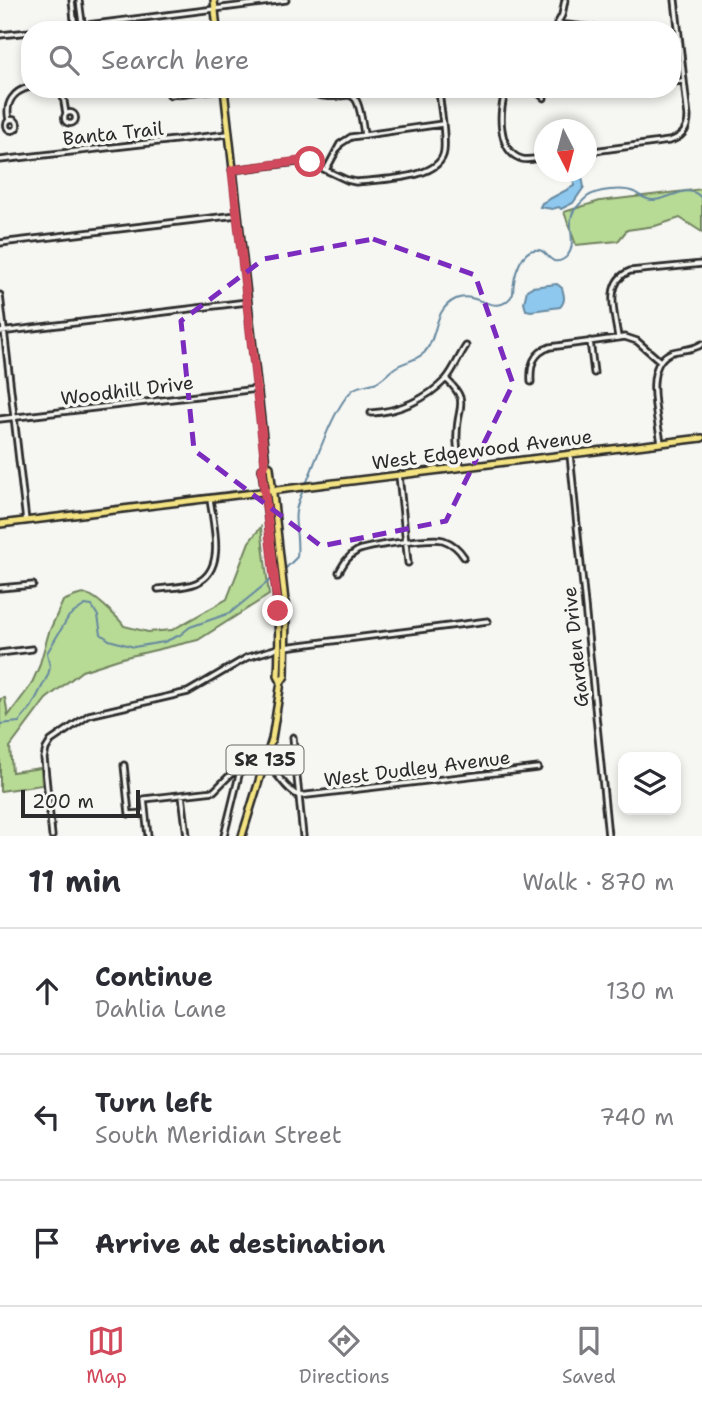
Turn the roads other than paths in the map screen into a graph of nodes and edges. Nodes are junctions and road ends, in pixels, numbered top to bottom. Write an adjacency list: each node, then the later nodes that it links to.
1 (72, 0): 8 (street)
2 (79, 0): 9 (street)
3 (214, 0): 7 (main road)
4 (286, 0): 7 (street)
5 (565, 0): 12 (street)
6 (675, 0): 13 (street)
7 (215, 9): 10 (street); 11 (main road)
8 (74, 21)
9 (82, 21)
10 (132, 21)
11 (216, 21)
12 (559, 21)
13 (677, 21)
14 (21, 33): 15 (street)
15 (0, 35)
16 (681, 54): 18 (street)
17 (681, 81): 18 (street)
18 (684, 81): 30 (street)
19 (21, 90): 26 (street)
20 (63, 98): 25 (street)
21 (222, 98): 28 (main road, SR 135)
22 (353, 98): 29 (street)
23 (440, 98): 27 (street)
24 (505, 98): 31 (street)
25 (66, 114)
26 (9, 120)
27 (442, 124): 29 (street); 34 (street)
28 (228, 134): 32 (street, Banta Trail); 33 (main road, SR 135)
29 (364, 135): 34 (street)
30 (597, 151)
31 (534, 159)
32 (0, 160)
33 (232, 170): 34 (street); 35 (main road, SR 135)
34 (326, 170)
35 (237, 215): 36 (street); 39 (main road, SR 135)
36 (0, 243)
37 (702, 264): 41 (street)
38 (0, 295): 40 (street)
39 (247, 302): 40 (street); 49 (main road, SR 135)
40 (2, 331): 51 (street)
41 (618, 337): 42 (street); 45 (street)
42 (590, 341): 46 (street); 48 (street)
43 (702, 345): 45 (street)
44 (466, 346): 47 (street)
45 (660, 361): 54 (street)
46 (594, 373)
47 (446, 379): 50 (street); 57 (street)
48 (531, 382)
49 (257, 389): 51 (street, Woodhill Drive); 56 (main road, SR 135)
50 (371, 414)
51 (14, 417): 52 (street, Woodhill Drive); 62 (street)
52 (0, 419)
53 (702, 438): 54 (main road, West Edgewood Avenue)
54 (661, 443): 55 (main road, West Edgewood Avenue)
55 (570, 454): 57 (main road, West Edgewood Avenue); 89 (street, Garden Drive)
56 (265, 464): 59 (main road, SR 135); 60 (main road, SR 135)
57 (460, 467): 58 (main road, West Edgewood Avenue)
58 (399, 475): 59 (main road, West Edgewood Avenue); 64 (street)
59 (273, 491): 60 (main road, West Edgewood Avenue); 72 (main road, SR 135)
60 (265, 492): 61 (main road, West Edgewood Avenue); 72 (main road, SR 135)
61 (210, 499): 62 (main road, West Edgewood Avenue); 70 (street)
62 (26, 521): 63 (main road, West Edgewood Avenue)
63 (0, 524)
64 (405, 543): 65 (street); 66 (street); 67 (street)
65 (464, 557)
66 (408, 563)
67 (339, 572)
68 (33, 584): 69 (street)
69 (0, 588)
70 (158, 589)
71 (488, 621): 72 (street)
72 (283, 647): 77 (main road, SR 135); 83 (street)
73 (32, 649): 74 (street)
74 (0, 653)
75 (293, 737): 81 (street)
76 (243, 763): 77 (street); 80 (street); 86 (street)
77 (264, 763): 81 (street); 87 (main road, SR 135)
78 (124, 765): 82 (street)
79 (538, 768): 81 (street, West Dudley Avenue)
80 (182, 795): 82 (street); 85 (street)
81 (299, 796): 88 (street)
82 (145, 813): 84 (street)
83 (52, 836)
84 (148, 836)
85 (187, 836)
86 (225, 836)
87 (242, 836)
88 (303, 836)
89 (608, 836)

